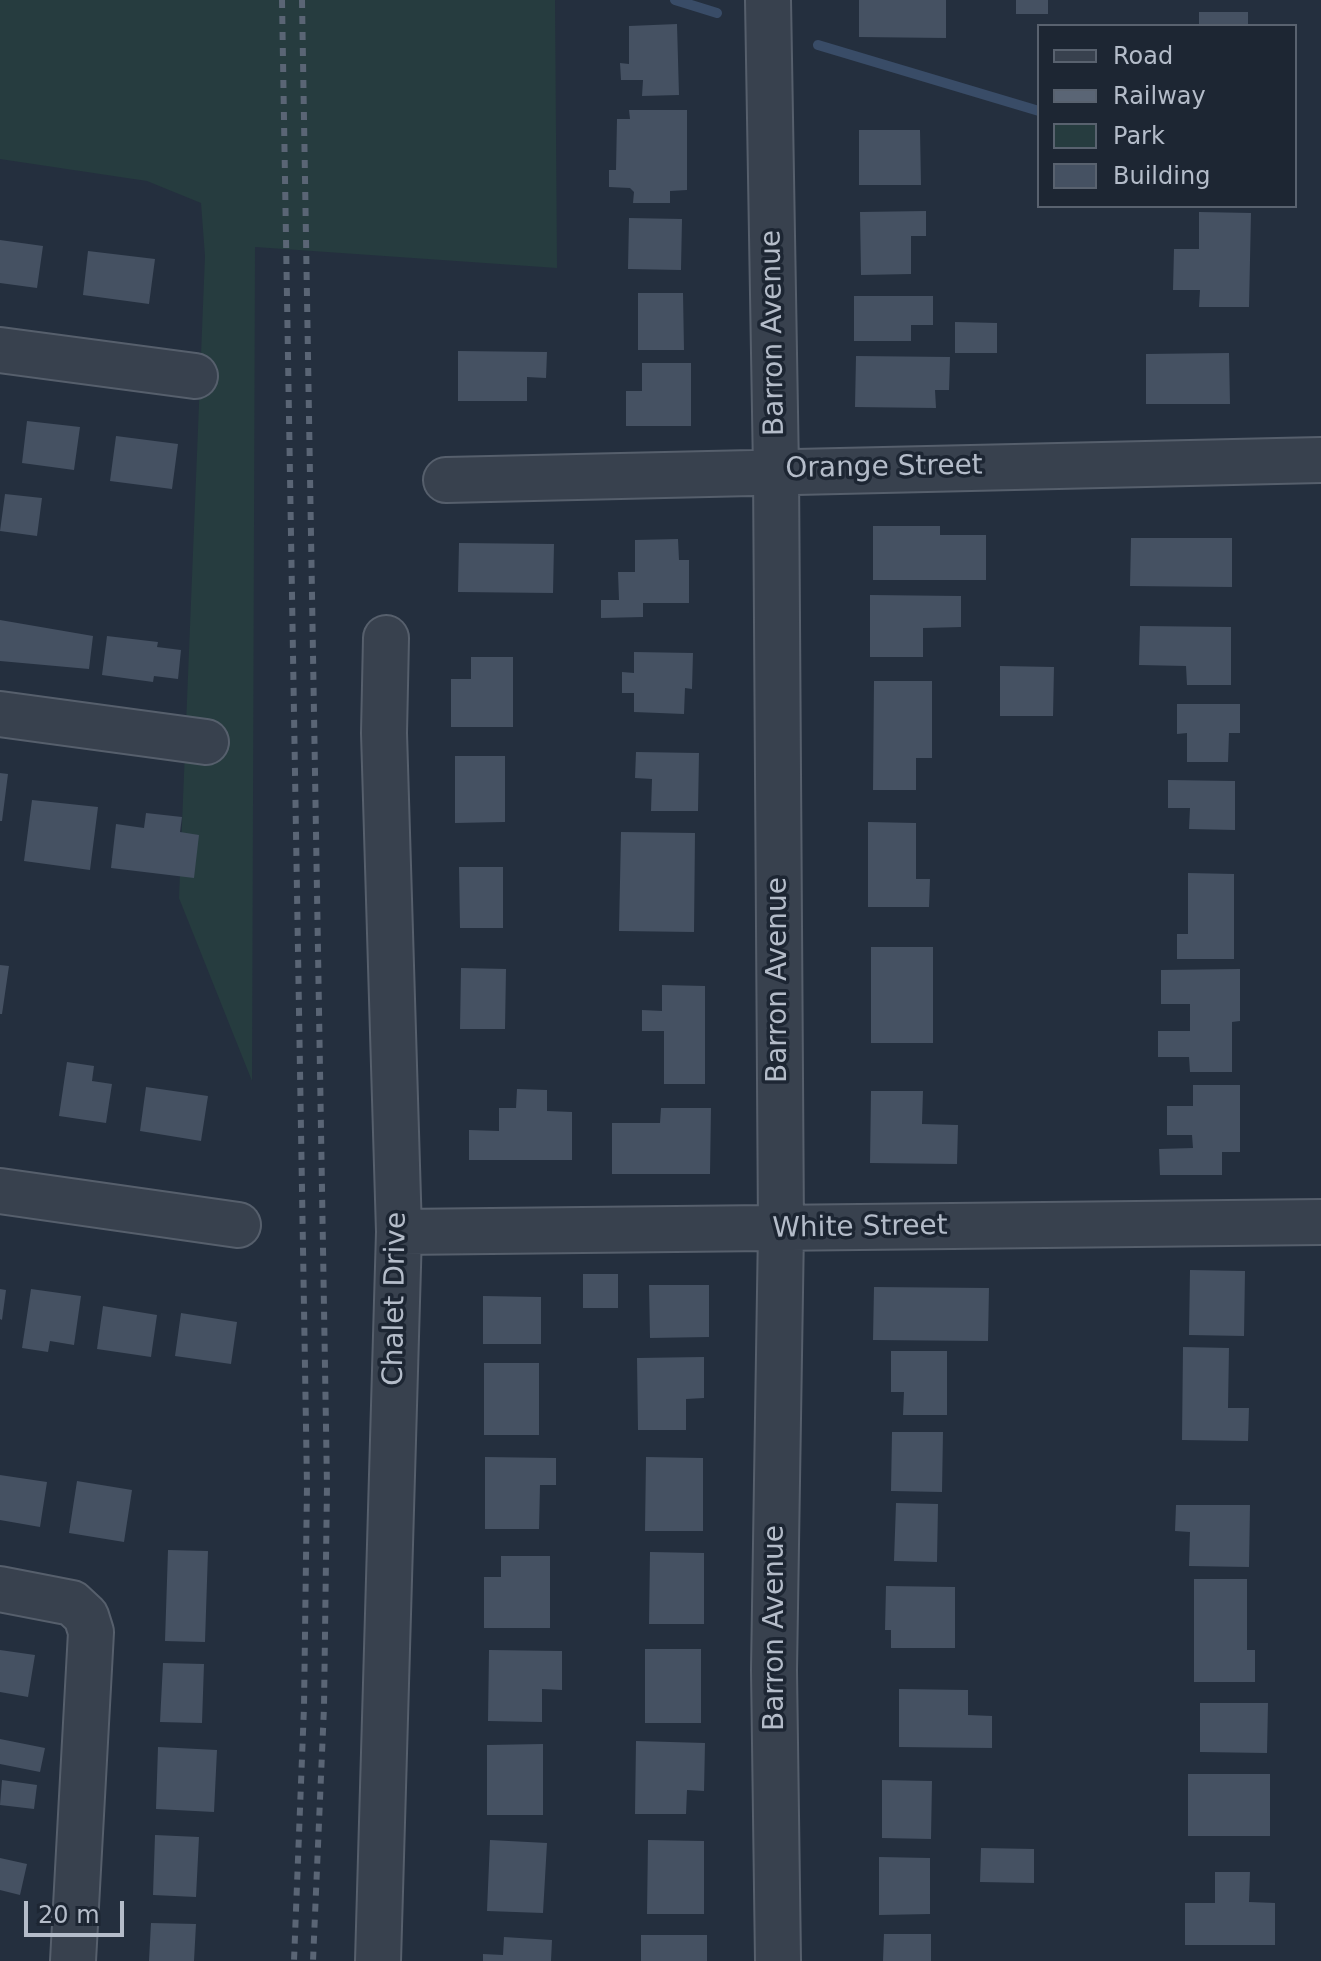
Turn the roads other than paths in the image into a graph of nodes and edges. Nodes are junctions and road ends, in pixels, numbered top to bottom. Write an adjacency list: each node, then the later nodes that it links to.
1 (768, 0): 5 (street, Barron Avenue)
2 (0, 350): 3 (street)
3 (195, 376)
4 (1321, 460): 5 (street, Orange Street)
5 (776, 470): 6 (street, Orange Street); 13 (street, Barron Avenue)
6 (446, 480)
7 (386, 638): 14 (street, Chalet Drive)
8 (0, 714): 9 (street)
9 (206, 742)
10 (0, 1191): 12 (street)
11 (1321, 1222): 13 (street, White Street)
12 (238, 1225)
13 (781, 1229): 14 (street, White Street); 18 (street, Barron Avenue)
14 (399, 1232): 17 (street, Chalet Drive)
15 (0, 1589): 16 (street)
16 (73, 1961)
17 (378, 1961)
18 (778, 1961)

